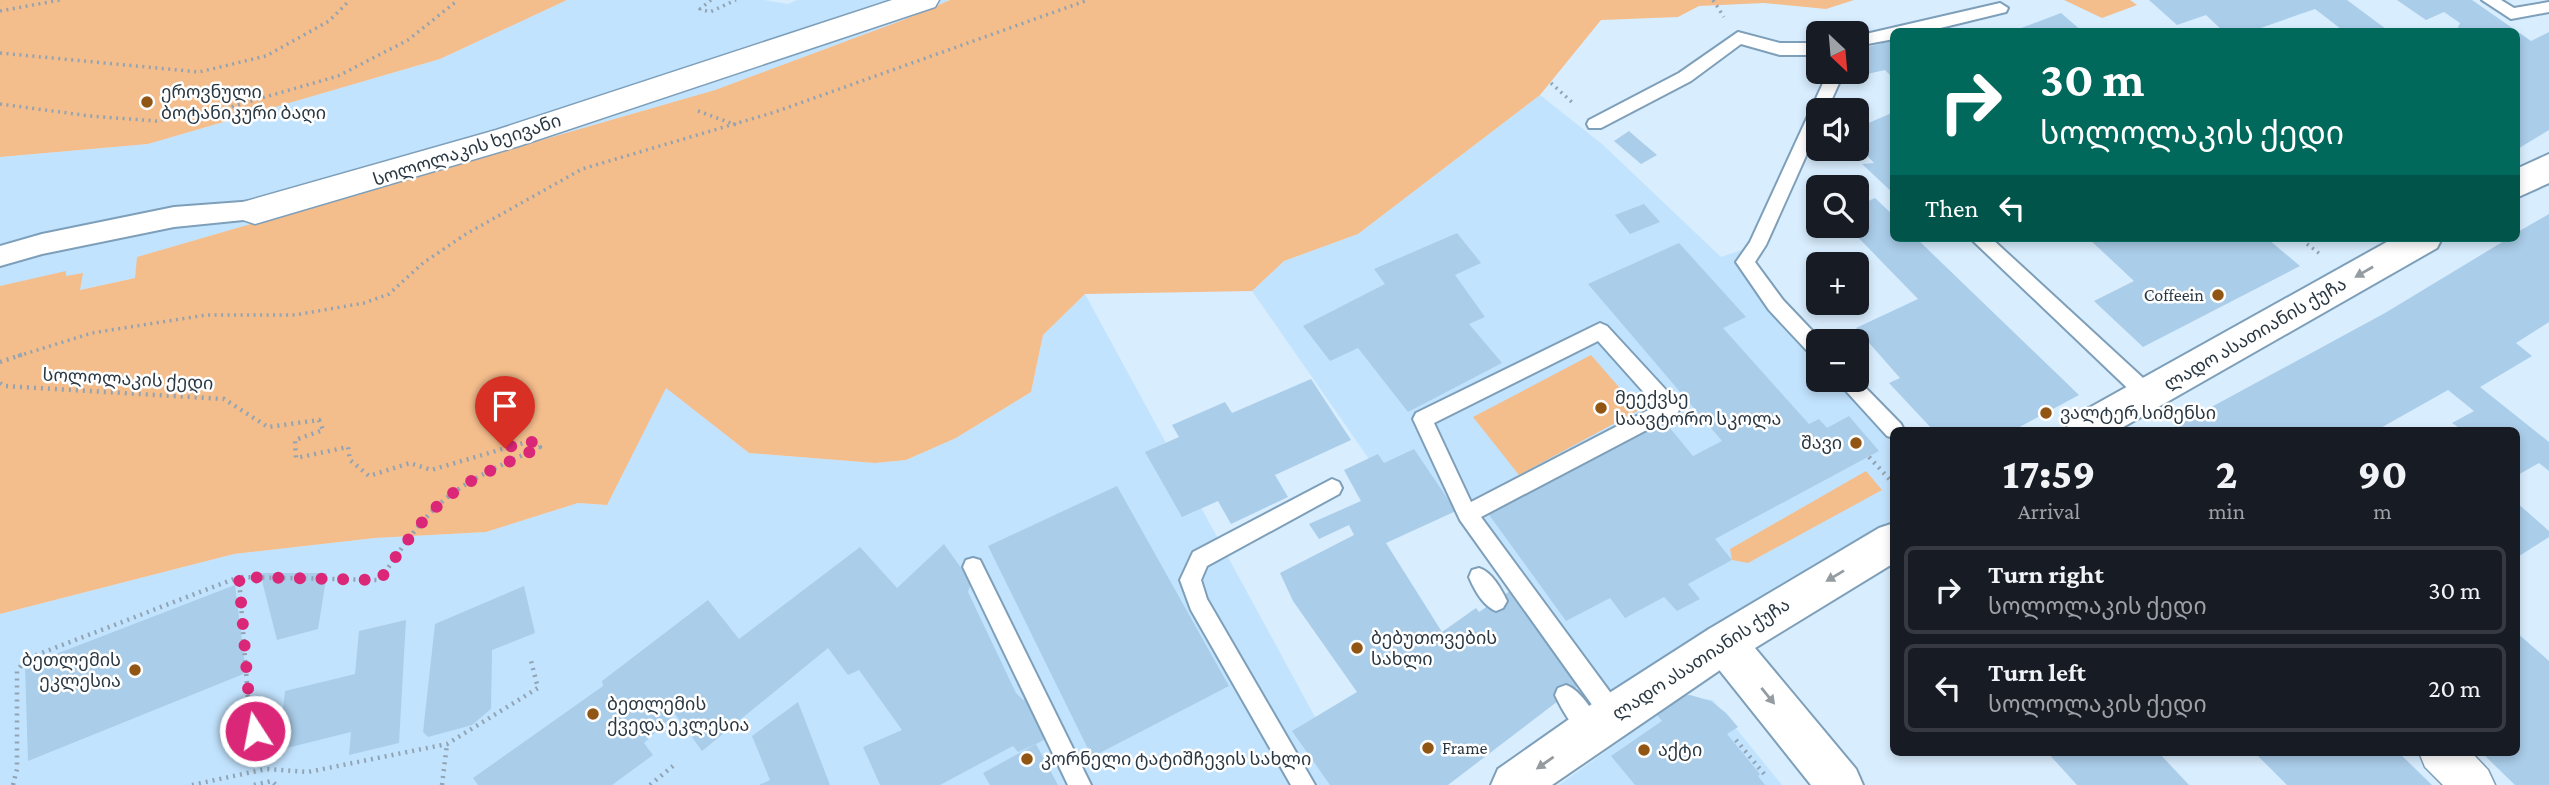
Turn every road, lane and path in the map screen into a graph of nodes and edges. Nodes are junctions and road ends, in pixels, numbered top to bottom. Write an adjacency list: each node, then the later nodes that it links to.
1 (60, 0): 11 (path)
2 (350, 0): 16 (path)
3 (458, 0): 17 (path)
4 (712, 0): 5 (path)
5 (736, 0)
6 (924, 0): 24 (street, სოლოლაკის ხეივანი)
7 (1088, 0): 20 (path)
8 (2490, 0): 9 (lane)
9 (2549, 7)
10 (2000, 8): 12 (lane)
11 (0, 11)
12 (1916, 28)
13 (1890, 34): 14 (lane)
14 (1869, 38)
15 (1806, 49): 19 (lane)
16 (0, 53)
17 (0, 104)
18 (688, 107): 20 (path)
19 (1595, 124)
20 (736, 125): 29 (path)
21 (1806, 137): 28 (lane)
22 (2549, 167): 23 (main road)
23 (2520, 183)
24 (255, 211): 27 (street, სოლოლაკის ხეივანი)
25 (1983, 242): 32 (lane)
26 (2417, 242): 32 (main road, ლადო ასათიანის ქუჩა, one-way to 32)
27 (0, 256)
28 (1806, 337)
29 (0, 362)
30 (0, 383): 41 (path, სოლოლაკის ქედი)
31 (1858, 392): 33 (lane)
32 (2148, 396): 34 (main road, ლადო ასათიანის ქუჩა)
33 (1891, 427)
34 (2100, 427)
35 (1869, 457): 36 (path)
36 (1890, 480)
37 (1332, 488): 62 (lane)
38 (1468, 514): 38 (lane); 47 (lane)
39 (1890, 543): 44 (main road, ლადო ასათიანის ქუჩა, one-way to 44)
40 (973, 567): 61 (lane)
41 (239, 577): 52 (path); 55 (path)
42 (1479, 577): 43 (lane)
43 (1496, 601)
44 (1724, 643): 47 (main road, ლადო ასათიანის ქუჩა); 64 (main road, one-way to 64)
45 (530, 657): 49 (path)
46 (1566, 695): 47 (lane)
47 (1602, 723): 63 (main road, ლადო ასათიანის ქუჩა, one-way to 63)
48 (1736, 740): 53 (path)
49 (447, 744): 52 (path); 59 (path)
50 (2444, 756): 65 (street)
51 (673, 766): 60 (path)
52 (266, 769): 54 (path)
53 (1765, 775)
54 (206, 784): 56 (path)
55 (13, 785)
56 (192, 785)
57 (254, 785): 58 (path)
58 (276, 785)
59 (442, 785)
60 (650, 785)
61 (1080, 785)
62 (1304, 785)
63 (1514, 785)
64 (1840, 785)
65 (2473, 785)

